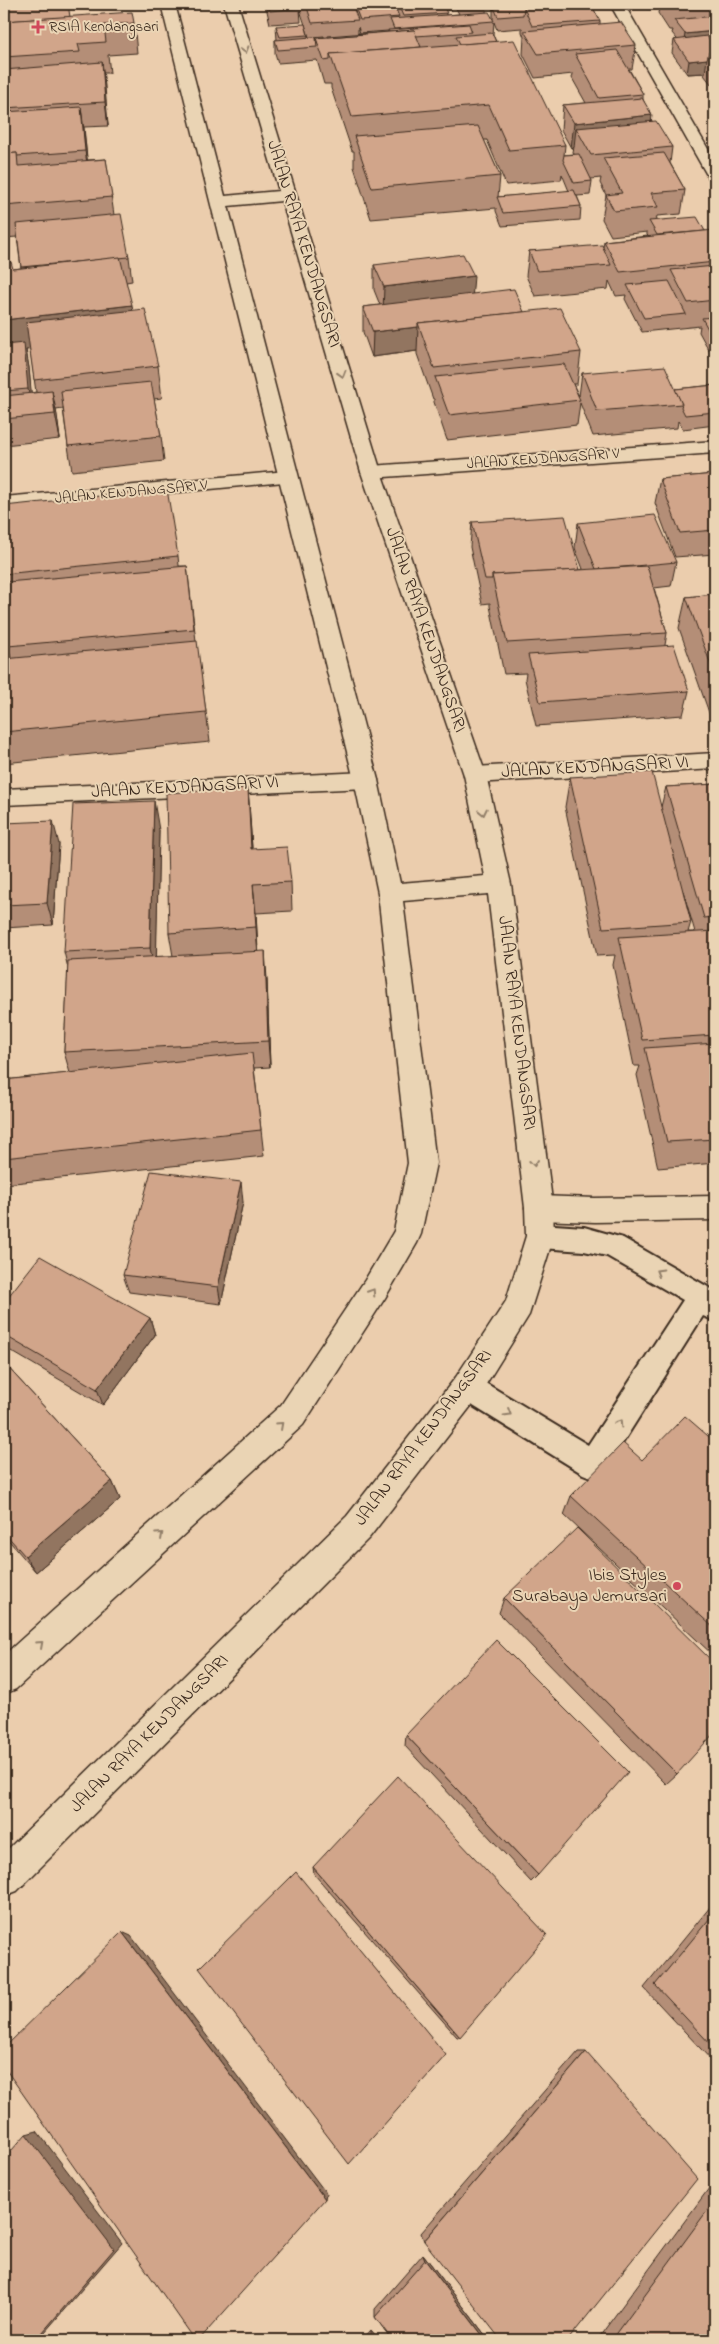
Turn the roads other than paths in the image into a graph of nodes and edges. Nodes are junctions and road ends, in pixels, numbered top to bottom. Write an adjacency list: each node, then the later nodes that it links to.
1 (168, 4): 6 (main road)
2 (232, 4): 5 (main road, JALAN RAYA KENDANGSARI, one-way to 5)
3 (617, 4): 4 (main road)
4 (715, 175)
5 (288, 195): 6 (main road); 8 (main road, JALAN RAYA KENDANGSARI, one-way to 8)
6 (217, 202): 9 (main road)
7 (715, 447): 8 (main road, JALAN KENDANGSARI V)
8 (371, 472): 12 (main road, JALAN RAYA KENDANGSARI)
9 (287, 477): 10 (main road, JALAN KENDANGSARI V); 13 (main road)
10 (4, 503)
11 (715, 761): 12 (main road, JALAN KENDANGSARI VI)
12 (475, 775): 15 (main road, JALAN RAYA KENDANGSARI, one-way to 15)
13 (366, 780): 14 (main road, JALAN KENDANGSARI VI); 16 (main road)
14 (4, 797)
15 (499, 884): 16 (main road); 17 (main road, JALAN RAYA KENDANGSARI, one-way to 17)
16 (390, 893): 22 (main road, one-way to 16)
17 (539, 1208): 18 (main road); 19 (main road, JALAN RAYA KENDANGSARI)
18 (715, 1208)
19 (540, 1236): 20 (lane, one-way to 19); 21 (main road, JALAN RAYA KENDANGSARI)
20 (708, 1303): 21 (lane, one-way to 20)
21 (467, 1388): 23 (main road, JALAN RAYA KENDANGSARI)
22 (4, 1677)
23 (4, 1878)

